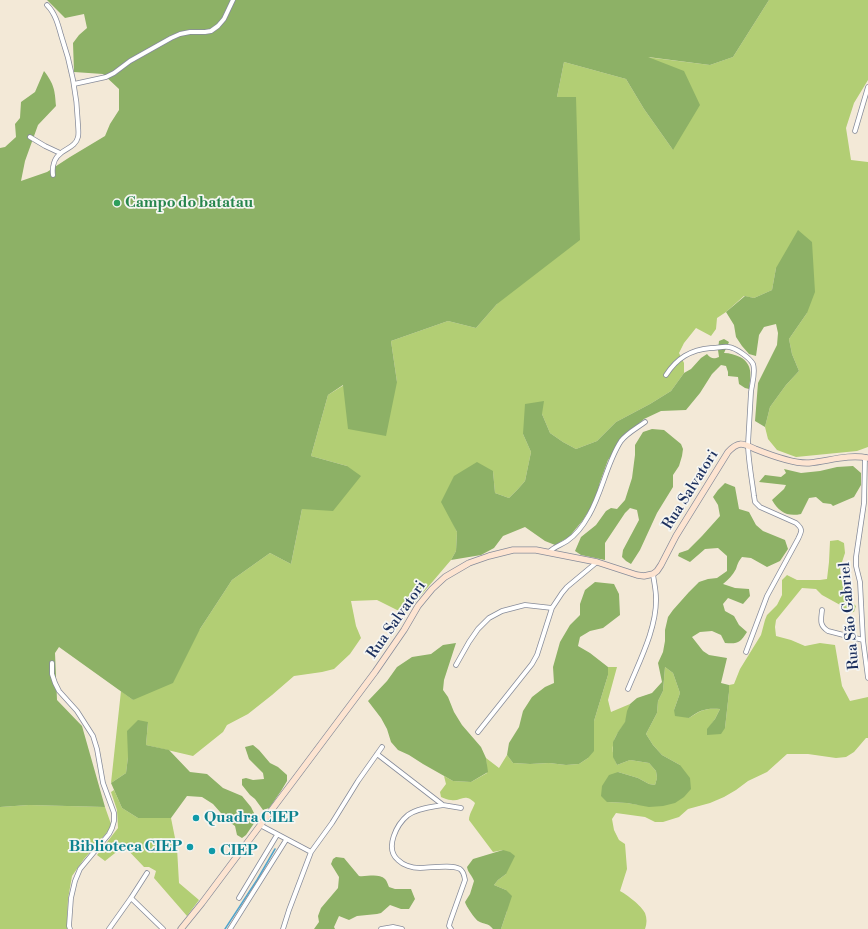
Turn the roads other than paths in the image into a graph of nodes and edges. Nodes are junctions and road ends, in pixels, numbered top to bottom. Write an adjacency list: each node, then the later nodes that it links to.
1 (233, 0): 3 (street)
2 (47, 5): 3 (street)
3 (74, 84): 7 (street)
4 (868, 87): 5 (street)
5 (856, 131)
6 (30, 138): 7 (street)
7 (60, 153): 8 (street)
8 (53, 175)
9 (666, 376): 11 (street)
10 (645, 422): 13 (street)
11 (748, 446): 12 (street); 15 (street, Rua Salvatori); 19 (street)
12 (867, 457): 18 (street, Rua São Gabriel)
13 (549, 552): 14 (street, Rua Salvatori); 29 (street, Rua Salvatori)
14 (597, 562): 15 (street, Rua Salvatori); 16 (street)
15 (653, 574): 23 (street)
16 (552, 608): 21 (street); 24 (street)
17 (822, 610): 18 (street)
18 (863, 640): 22 (street, Rua São Gabriel)
19 (746, 652)
20 (52, 663): 37 (street)
21 (456, 665)
22 (868, 678)
23 (628, 689)
24 (478, 732)
25 (382, 747): 26 (street)
26 (377, 754): 27 (street); 32 (street)
27 (443, 805): 28 (street); 36 (street)
28 (461, 808)
29 (260, 826): 30 (street); 40 (street, Rua Salvatori)
30 (277, 835): 31 (street); 35 (street)
31 (286, 840): 32 (street); 41 (street)
32 (311, 852): 42 (street)
33 (147, 873): 34 (street)
34 (131, 898): 38 (street); 39 (street)
35 (239, 898)
36 (449, 928)
37 (70, 929)
38 (108, 929)
39 (163, 929)
40 (181, 929)
41 (230, 929)
42 (283, 929)
43 (381, 929): 44 (street)
44 (402, 929)

